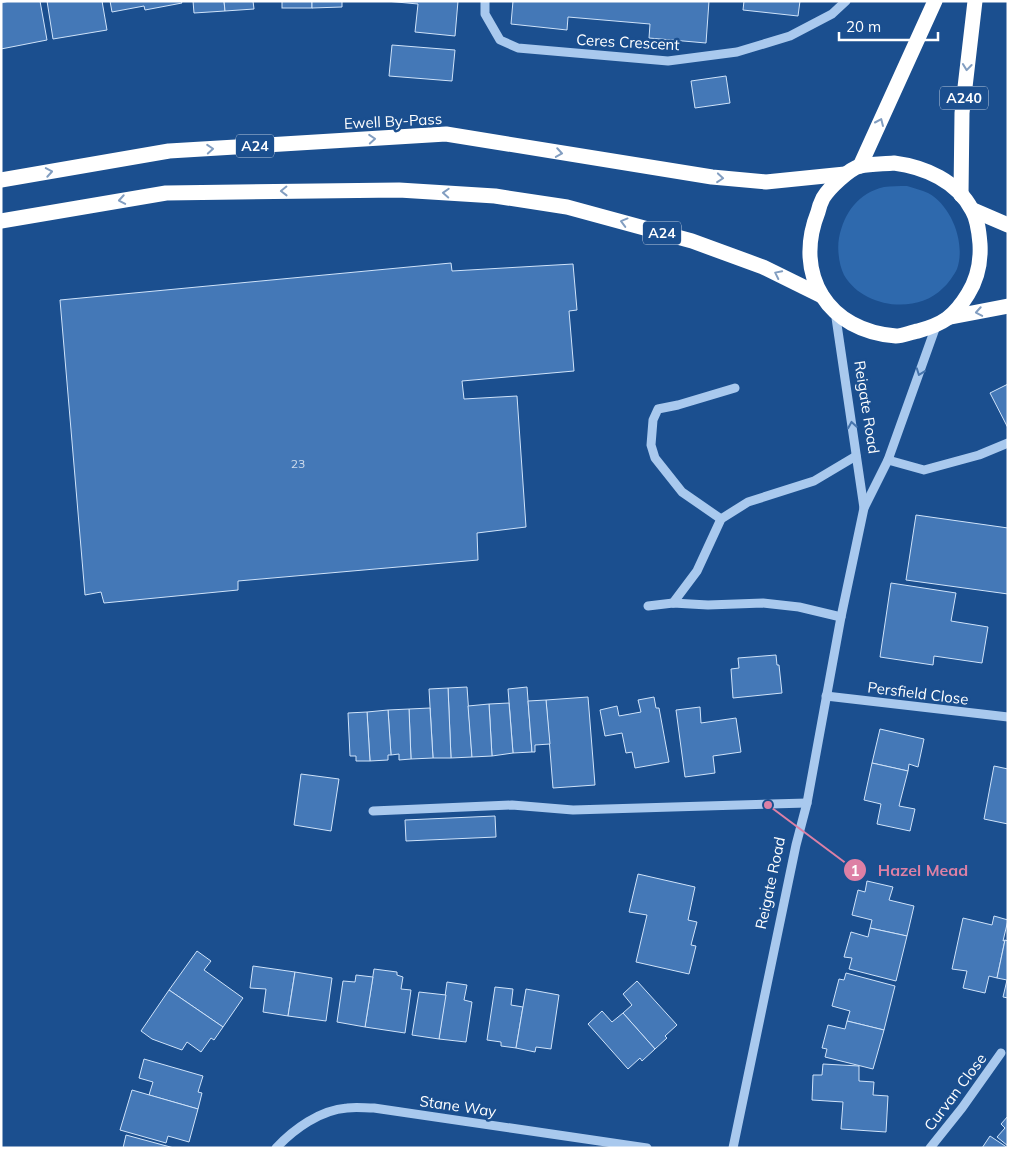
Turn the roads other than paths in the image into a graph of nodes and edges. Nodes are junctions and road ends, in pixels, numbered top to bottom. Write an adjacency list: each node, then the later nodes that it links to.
1 (486, 1): 2 (street, Ceres Crescent)
2 (846, 1)
3 (935, 1): 5 (highway, one-way to 3)
4 (975, 1): 8 (highway, A240, one-way to 8)
5 (860, 166): 6 (highway, Ewell By-Pass / A24); 8 (highway, Ewell By-Pass / A24)
6 (845, 174): 7 (highway, Ewell By-Pass / A24, one-way to 6); 12 (highway, Ewell By-Pass / A24)
7 (1, 180)
8 (961, 195): 9 (highway, Ewell By-Pass / A24)
9 (972, 210): 11 (highway); 15 (highway, Ewell By-Pass / A24)
10 (1, 220): 12 (highway, Ewell By-Pass / A24, one-way to 10)
11 (1008, 225)
12 (822, 296): 14 (highway, Ewell By-Pass / A24)
13 (1008, 306): 15 (highway, Ewell By-Pass / A24, one-way to 15)
14 (835, 311): 16 (highway, Ewell By-Pass / A24); 19 (street, Reigate Road, one-way to 14)
15 (950, 317): 16 (highway, Ewell By-Pass / A24)
16 (936, 326): 20 (street, Reigate Road, one-way to 20)
17 (735, 388): 22 (street)
18 (1008, 443): 20 (street)
19 (856, 456): 21 (street, Reigate Road); 22 (street)
20 (888, 460): 21 (street, Reigate Road)
21 (864, 508): 25 (street, Reigate Road)
22 (721, 519): 23 (street)
23 (673, 603): 24 (street); 25 (street)
24 (648, 606)
25 (841, 617): 26 (street, Reigate Road)
26 (826, 696): 27 (street, Persfield Close); 28 (street, Reigate Road)
27 (1008, 717)
28 (807, 803): 29 (street); 33 (street, Reigate Road)
29 (373, 811)
30 (1001, 1053): 34 (street, Curvan Close)
31 (276, 1148): 32 (street, Stane Way)
32 (647, 1148)
33 (733, 1148)
34 (930, 1148)

